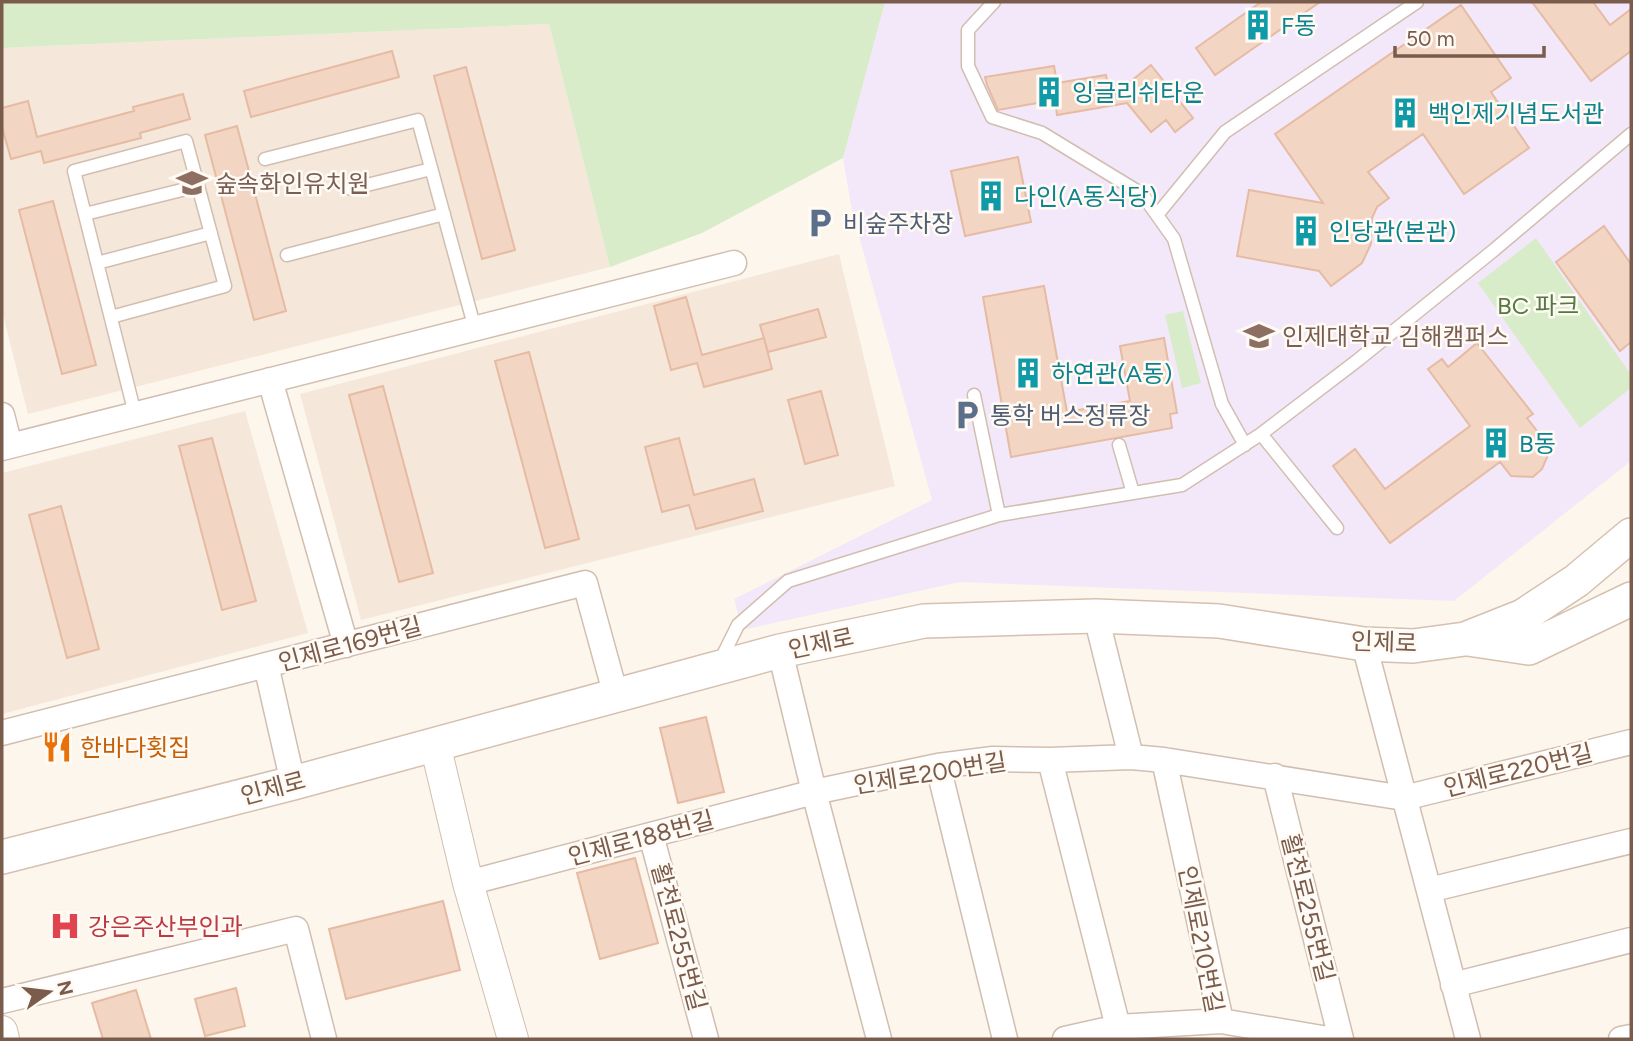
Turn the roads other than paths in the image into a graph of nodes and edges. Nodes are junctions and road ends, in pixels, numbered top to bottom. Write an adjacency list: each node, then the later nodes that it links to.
1 (994, 2): 10 (lane)
2 (1417, 2): 10 (lane)
3 (1631, 134): 21 (lane)
4 (265, 159): 5 (lane)
5 (431, 169): 7 (lane); 9 (lane)
6 (198, 186): 8 (lane); 8 (lane); 11 (lane)
7 (351, 189)
8 (85, 214): 13 (lane)
9 (444, 214): 12 (lane); 16 (lane)
10 (1157, 215): 23 (lane)
11 (211, 233): 13 (lane); 15 (lane)
12 (287, 256)
13 (97, 263): 15 (lane)
14 (734, 263): 16 (street)
15 (111, 317): 19 (lane)
16 (475, 329): 17 (street)
17 (270, 380): 19 (street); 33 (street)
18 (974, 396): 26 (lane)
19 (135, 414): 24 (street)
20 (2, 415): 24 (street)
21 (1261, 434): 23 (lane); 27 (lane)
22 (1119, 444): 25 (lane)
23 (1245, 445): 25 (lane)
24 (6, 447)
25 (1133, 493): 26 (lane)
26 (999, 515): 36 (lane)
27 (1337, 528)
28 (1631, 535): 31 (main road, 인제로)
29 (1631, 599): 31 (main road)
30 (1096, 616): 32 (main road, 인제로); 34 (main road, 인제로); 41 (street)
31 (1465, 639): 32 (main road, 인제로)
32 (1364, 644): 48 (street)
33 (346, 645): 35 (street, 인제로169번길); 37 (street, 인제로169번길)
34 (780, 651): 36 (main road, 인제로); 47 (street)
35 (267, 665): 38 (street, 인제로169번길); 46 (street)
36 (715, 669): 37 (main road, 인제로)
37 (617, 696): 40 (main road, 인제로)
38 (2, 733)
39 (1631, 742): 48 (street, 인제로220번길)
40 (435, 744): 46 (main road, 인제로); 52 (street)
41 (1131, 757): 42 (street, 인제로200번길); 43 (street)
42 (1050, 760): 44 (street, 인제로200번길); 59 (street)
43 (1164, 760): 45 (street); 57 (street, 인제로210번길)
44 (938, 766): 47 (street, 인제로200번길); 66 (street)
45 (1275, 776): 48 (street); 69 (street, 활천로255번길)
46 (293, 783): 51 (main road, 인제로)
47 (814, 792): 49 (street, 인제로188번길); 65 (street)
48 (1404, 798): 53 (street)
49 (651, 835): 52 (street, 인제로188번길); 64 (street, 활천로255번길)
50 (1631, 841): 53 (street)
51 (2, 857)
52 (468, 883): 63 (street)
53 (1429, 890): 55 (street)
54 (1631, 940): 55 (street)
55 (1453, 985): 70 (street)
56 (2, 1001): 62 (street)
57 (1221, 1021): 59 (street, 인제로210번길); 68 (street)
58 (2, 1031): 61 (street)
59 (1119, 1033): 67 (street, 인제로210번길)
60 (1631, 1037): 71 (street)
61 (4, 1039)
62 (324, 1039)
63 (513, 1039)
64 (706, 1039)
65 (879, 1039)
66 (1005, 1039)
67 (1065, 1039)
68 (1328, 1039)
69 (1341, 1039)
70 (1468, 1039)
71 (1620, 1039)

